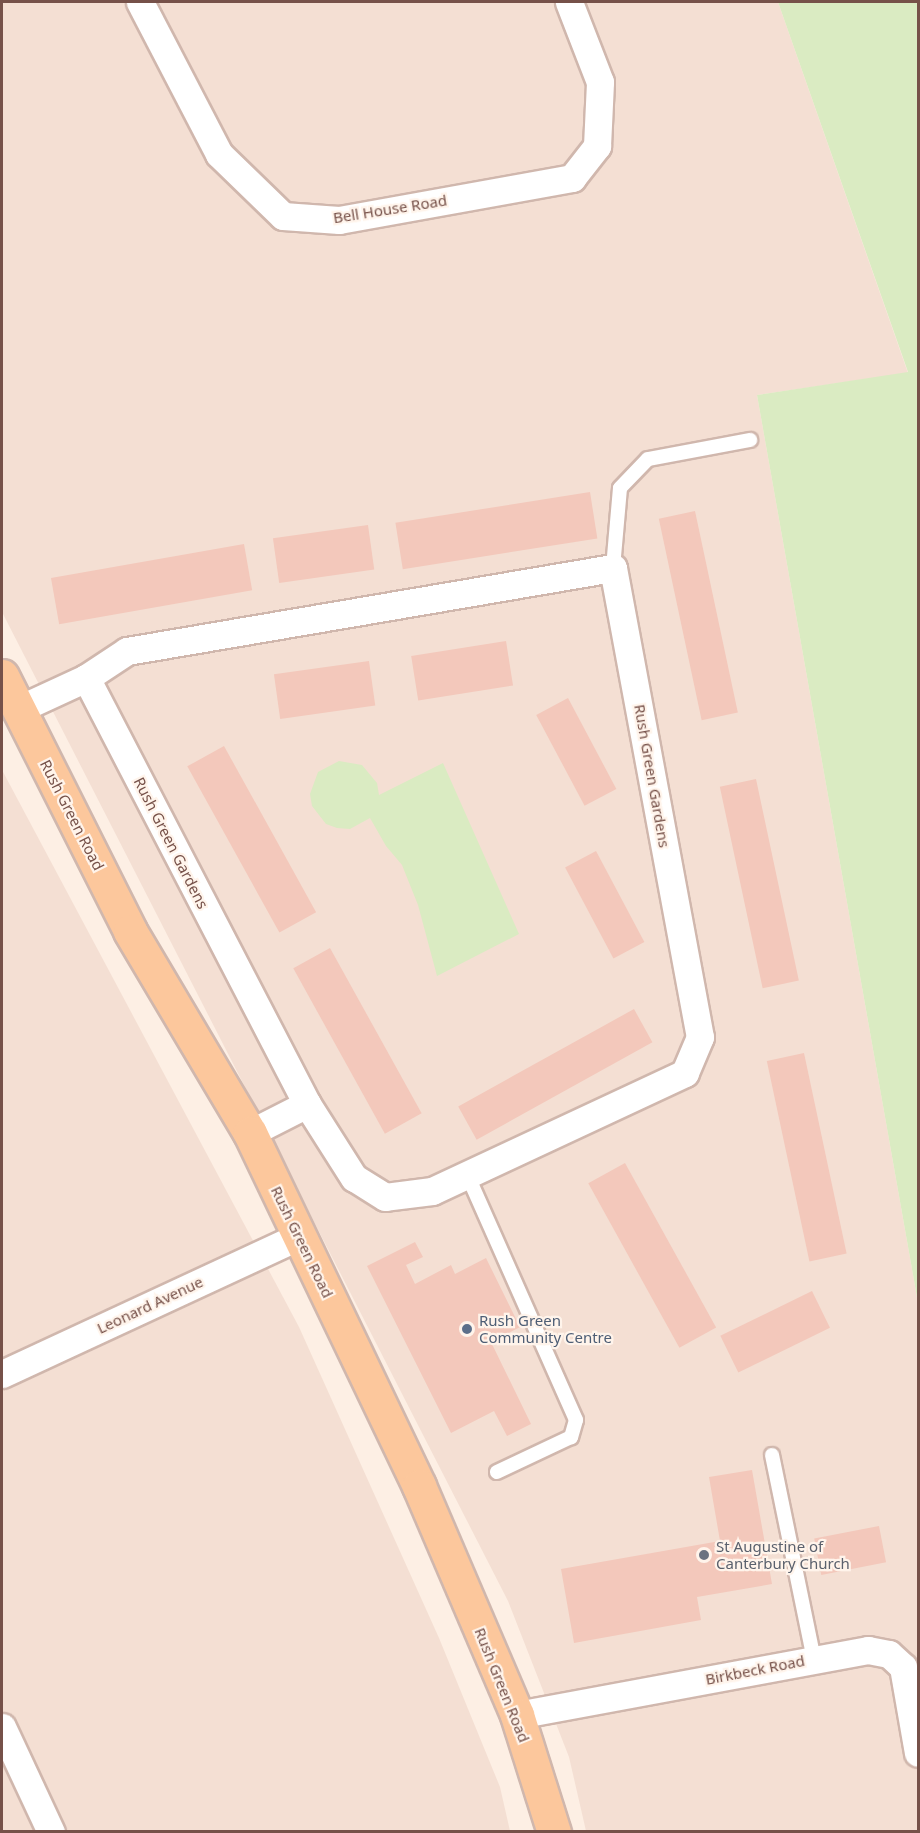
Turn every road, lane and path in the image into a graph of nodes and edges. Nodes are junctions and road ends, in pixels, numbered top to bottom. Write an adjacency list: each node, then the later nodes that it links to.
1 (140, 2): 2 (street, Bell House Road)
2 (569, 2)
3 (750, 440): 4 (lane)
4 (613, 568): 6 (street); 10 (street, Rush Green Gardens)
5 (2, 676): 7 (main road, Rush Green Road)
6 (86, 678): 7 (street); 8 (street, Rush Green Gardens)
7 (19, 709): 9 (main road, Rush Green Road)
8 (307, 1104): 9 (street); 10 (street, Rush Green Gardens)
9 (250, 1133): 11 (main road, Rush Green Road)
10 (467, 1174): 14 (lane)
11 (299, 1236): 12 (street, Leonard Avenue); 16 (main road, Rush Green Road)
12 (2, 1374)
13 (772, 1455): 15 (lane)
14 (496, 1472)
15 (814, 1659): 16 (street, Birkbeck Road); 18 (street, Birkbeck Road)
16 (517, 1715): 20 (main road, Rush Green Road)
17 (2, 1727): 19 (street)
18 (918, 1753)
19 (51, 1832)
20 (554, 1832)

